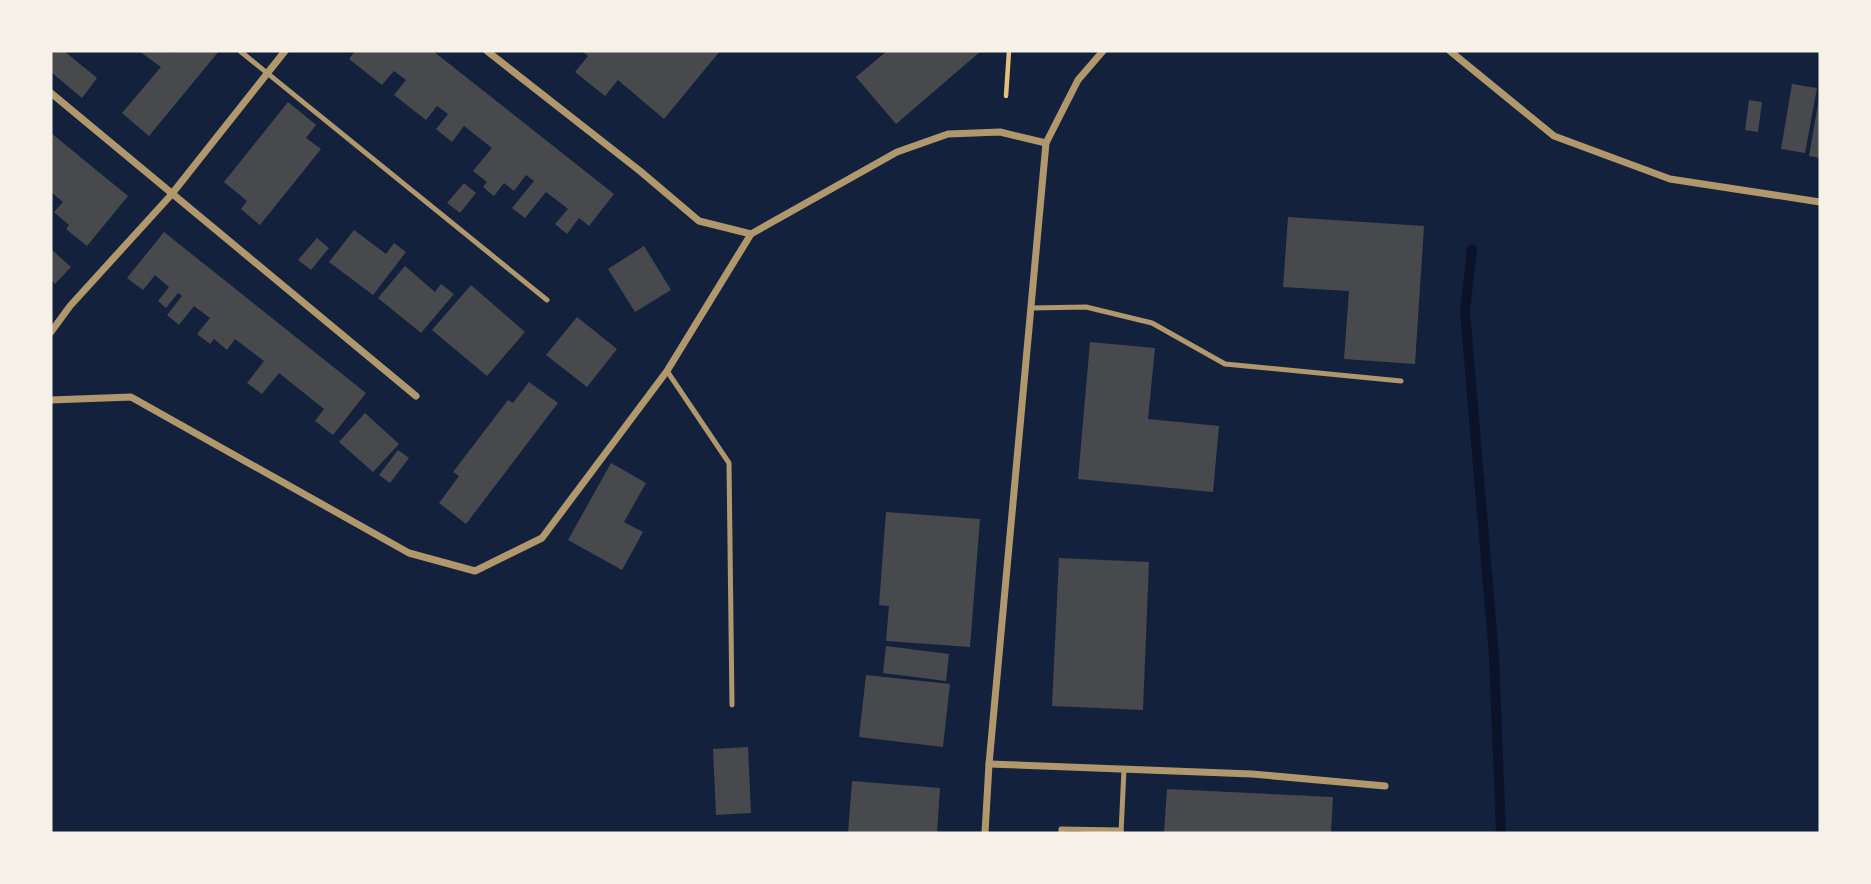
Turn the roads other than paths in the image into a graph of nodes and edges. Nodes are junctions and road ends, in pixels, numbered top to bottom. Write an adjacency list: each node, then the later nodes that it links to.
1 (240, 51): 6 (lane)
2 (285, 51): 6 (street)
3 (487, 51): 11 (street)
4 (1103, 51): 8 (street)
5 (1450, 51): 10 (street)
6 (268, 73): 9 (street); 12 (lane)
7 (51, 93): 9 (street)
8 (1046, 143): 11 (street); 13 (street)
9 (171, 195): 14 (street); 17 (street)
10 (1820, 202)
11 (751, 234): 15 (street)
12 (547, 300)
13 (1031, 309): 16 (lane); 20 (street)
14 (51, 332)
15 (667, 371): 18 (street); 19 (lane)
16 (1401, 381)
17 (415, 396)
18 (51, 400)
19 (732, 705)
20 (989, 764): 21 (street); 24 (street)
21 (1124, 769): 22 (street); 23 (lane)
22 (1385, 786)
23 (1121, 832): 25 (lane)
24 (985, 833)
25 (1061, 833)

